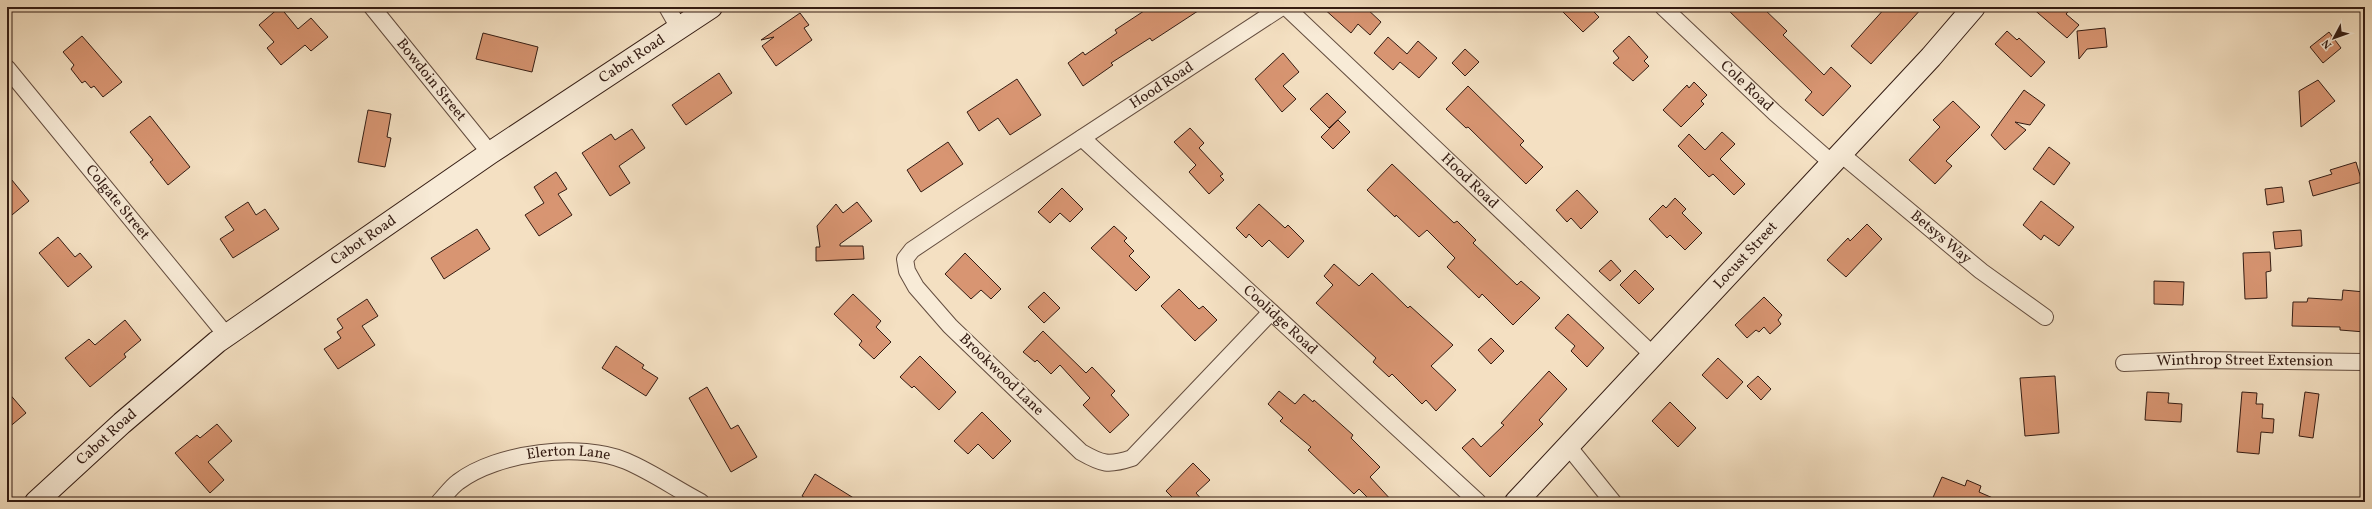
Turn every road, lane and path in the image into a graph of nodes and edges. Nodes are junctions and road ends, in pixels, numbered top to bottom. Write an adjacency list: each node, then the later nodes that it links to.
1 (372, 7): 11 (street, Bowdoin Street)
2 (667, 7): 8 (street)
3 (711, 7): 8 (street, Cabot Road)
4 (1282, 7): 10 (street, Hood Road)
5 (1286, 7): 16 (street, Hood Road)
6 (1663, 7): 12 (street, Cole Road)
7 (1974, 7): 12 (street, Locust Street)
8 (679, 28): 11 (street, Cabot Road)
9 (7, 68): 15 (street, Colgate Street)
10 (1082, 138): 13 (street, Coolidge Road); 13 (street, Brookwood Lane)
11 (490, 153): 15 (street, Cabot Road)
12 (1836, 158): 14 (street, Betsys Way); 16 (street, Locust Street)
13 (1271, 312): 23 (street, Coolidge Road)
14 (2045, 317)
15 (227, 336): 20 (street, Cabot Road)
16 (1653, 355): 19 (street, Locust Street)
17 (2365, 362): 18 (street, Winthrop Street Extension)
18 (2124, 363)
19 (1568, 446): 24 (street, Locust Street); 25 (street)
20 (36, 502)
21 (439, 502): 22 (street, Elerton Lane)
22 (701, 502)
23 (1478, 502)
24 (1516, 502)
25 (1613, 502)

